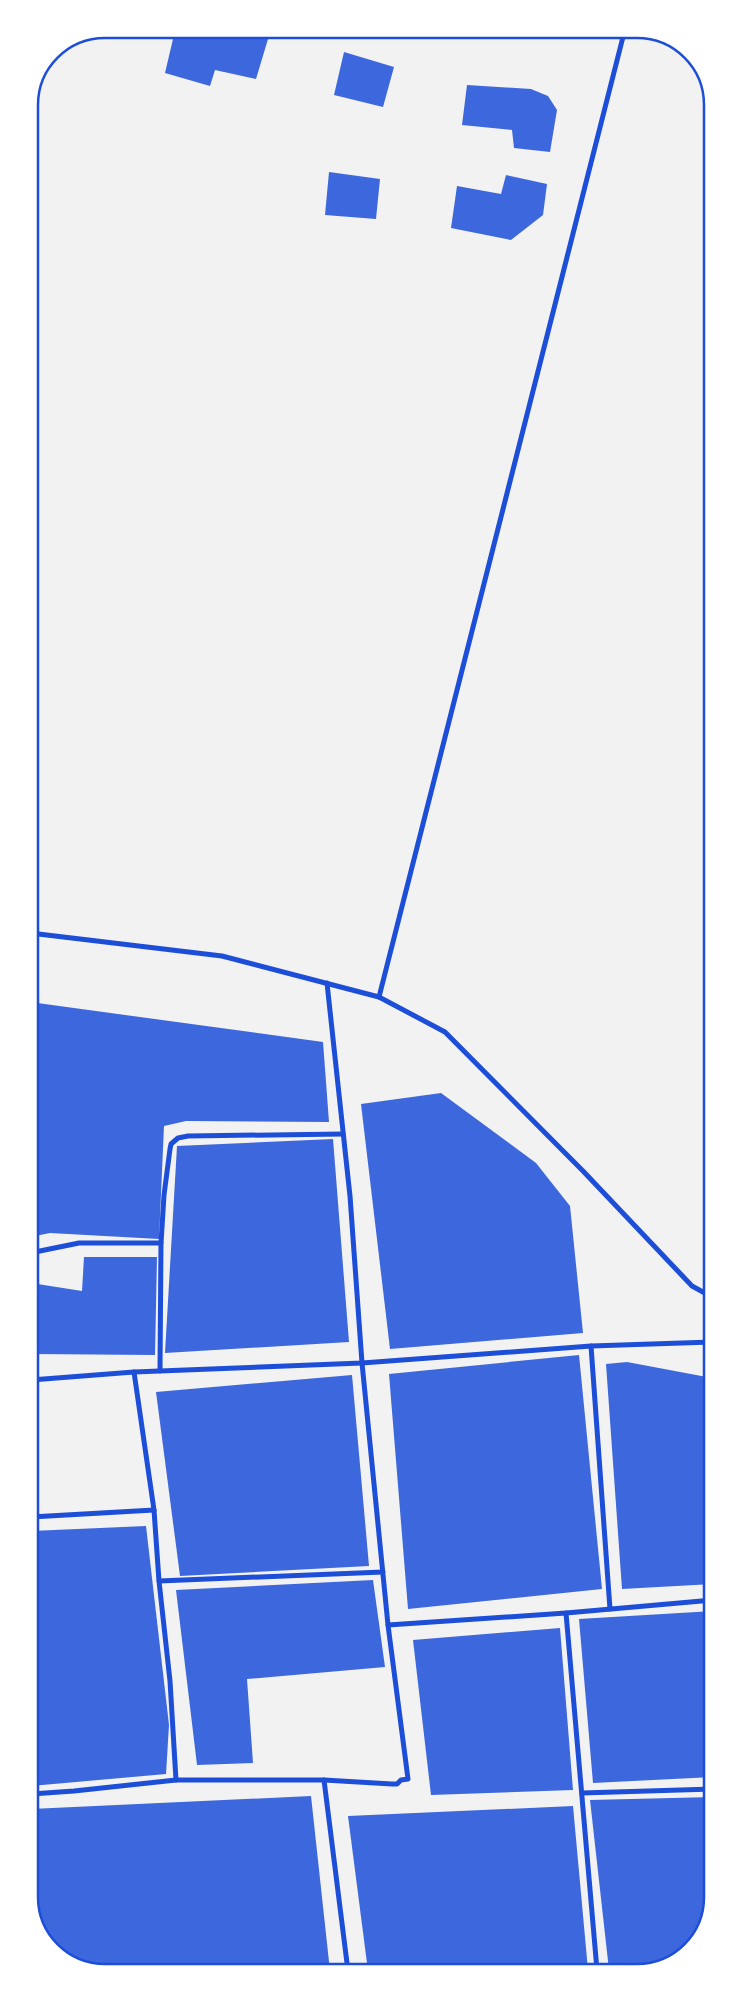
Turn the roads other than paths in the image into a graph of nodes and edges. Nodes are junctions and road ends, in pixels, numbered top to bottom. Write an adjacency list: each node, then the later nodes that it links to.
1 (623, 38): 4 (street)
2 (38, 934): 3 (street)
3 (327, 983): 4 (street); 5 (street)
4 (379, 997): 8 (street)
5 (343, 1134): 6 (street); 11 (street)
6 (160, 1243): 7 (street); 12 (street)
7 (38, 1251)
8 (704, 1293)
9 (704, 1342): 10 (street)
10 (591, 1346): 11 (street); 20 (street)
11 (362, 1362): 12 (street); 17 (street)
12 (160, 1371): 13 (street)
13 (134, 1372): 14 (street); 15 (street)
14 (38, 1379)
15 (154, 1510): 16 (street); 18 (street)
16 (38, 1517)
17 (383, 1572): 18 (street); 22 (street)
18 (158, 1581): 23 (street)
19 (704, 1601): 20 (street)
20 (610, 1609): 21 (street)
21 (566, 1613): 22 (street); 26 (street)
22 (388, 1625): 24 (street)
23 (176, 1780): 24 (street); 27 (street)
24 (324, 1780): 28 (street)
25 (704, 1789): 26 (street)
26 (582, 1793): 29 (street)
27 (38, 1794)
28 (347, 1963)
29 (596, 1964)

